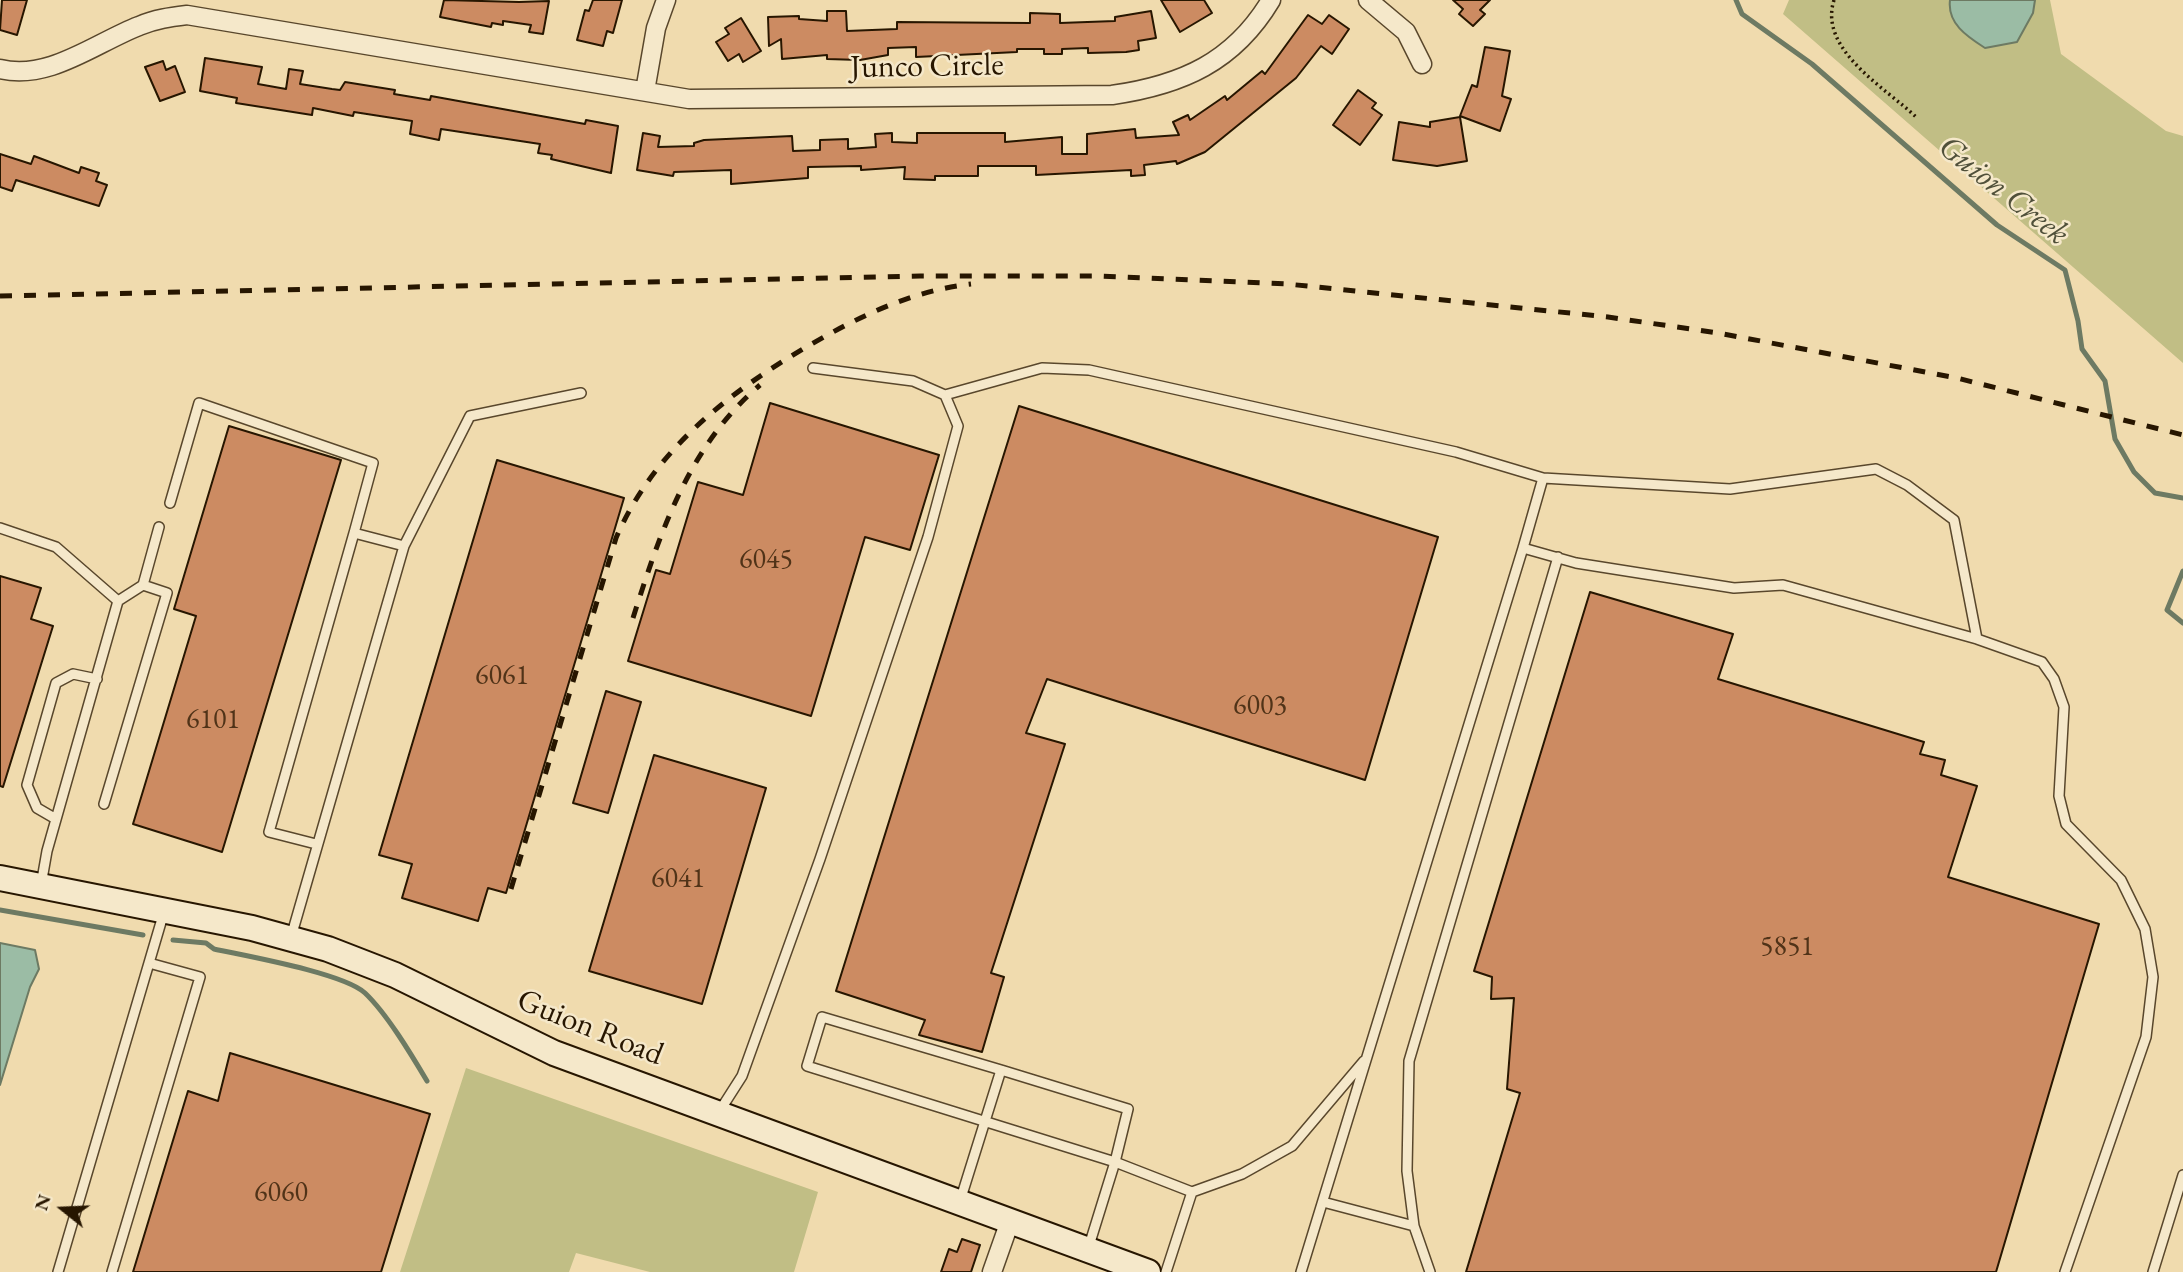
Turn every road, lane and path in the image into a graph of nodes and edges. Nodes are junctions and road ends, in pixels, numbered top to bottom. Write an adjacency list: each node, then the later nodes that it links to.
1 (223, 0): 6 (street)
2 (666, 0): 9 (street)
3 (1272, 0): 9 (street, Junco Circle)
4 (1368, 0): 7 (street)
5 (1834, 0): 10 (path)
6 (220, 18): 8 (street, Junco Circle); 9 (street, Junco Circle)
7 (1422, 64)
8 (0, 69)
9 (645, 91)
10 (1916, 117)
11 (813, 368): 13 (lane)
12 (581, 393): 19 (lane)
13 (945, 395): 14 (lane); 36 (lane)
14 (1543, 478): 20 (lane); 24 (lane)
15 (170, 503): 18 (lane)
16 (159, 527): 22 (lane)
17 (0, 528): 23 (lane)
18 (354, 533): 19 (lane); 28 (lane)
19 (404, 546): 28 (lane)
20 (1523, 548): 21 (lane); 34 (lane)
21 (1558, 557): 24 (lane); 44 (lane)
22 (143, 585): 23 (lane); 26 (lane)
23 (118, 601): 25 (lane)
24 (1977, 639): 54 (lane)
25 (97, 679): 27 (lane); 27 (lane)
26 (104, 804)
27 (56, 819): 30 (lane)
28 (316, 844): 32 (lane)
29 (0, 878): 30 (street, Guion Road)
30 (41, 886): 31 (street, Guion Road)
31 (164, 911): 32 (street, Guion Road); 33 (lane)
32 (291, 937): 36 (street, Guion Road)
33 (149, 963): 47 (lane); 48 (lane)
34 (1368, 1056): 40 (lane); 42 (lane)
35 (1001, 1070): 37 (lane); 37 (lane); 38 (lane)
36 (718, 1114): 41 (street, Guion Road)
37 (984, 1121): 38 (lane); 41 (lane)
38 (1115, 1163): 40 (lane); 45 (lane)
39 (2183, 1175): 55 (lane)
40 (1192, 1192): 51 (lane)
41 (959, 1202): 43 (street, Guion Road)
42 (1323, 1202): 44 (lane); 52 (lane)
43 (1010, 1221): 45 (street, Guion Road); 49 (street)
44 (1414, 1226): 53 (lane)
45 (1088, 1250): 46 (street, Guion Road)
46 (1119, 1267): 50 (street, Guion Road)
47 (58, 1272)
48 (112, 1272)
49 (992, 1272)
50 (1148, 1272)
51 (1166, 1272)
52 (1301, 1272)
53 (1430, 1272)
54 (2065, 1272)
55 (2153, 1272)

